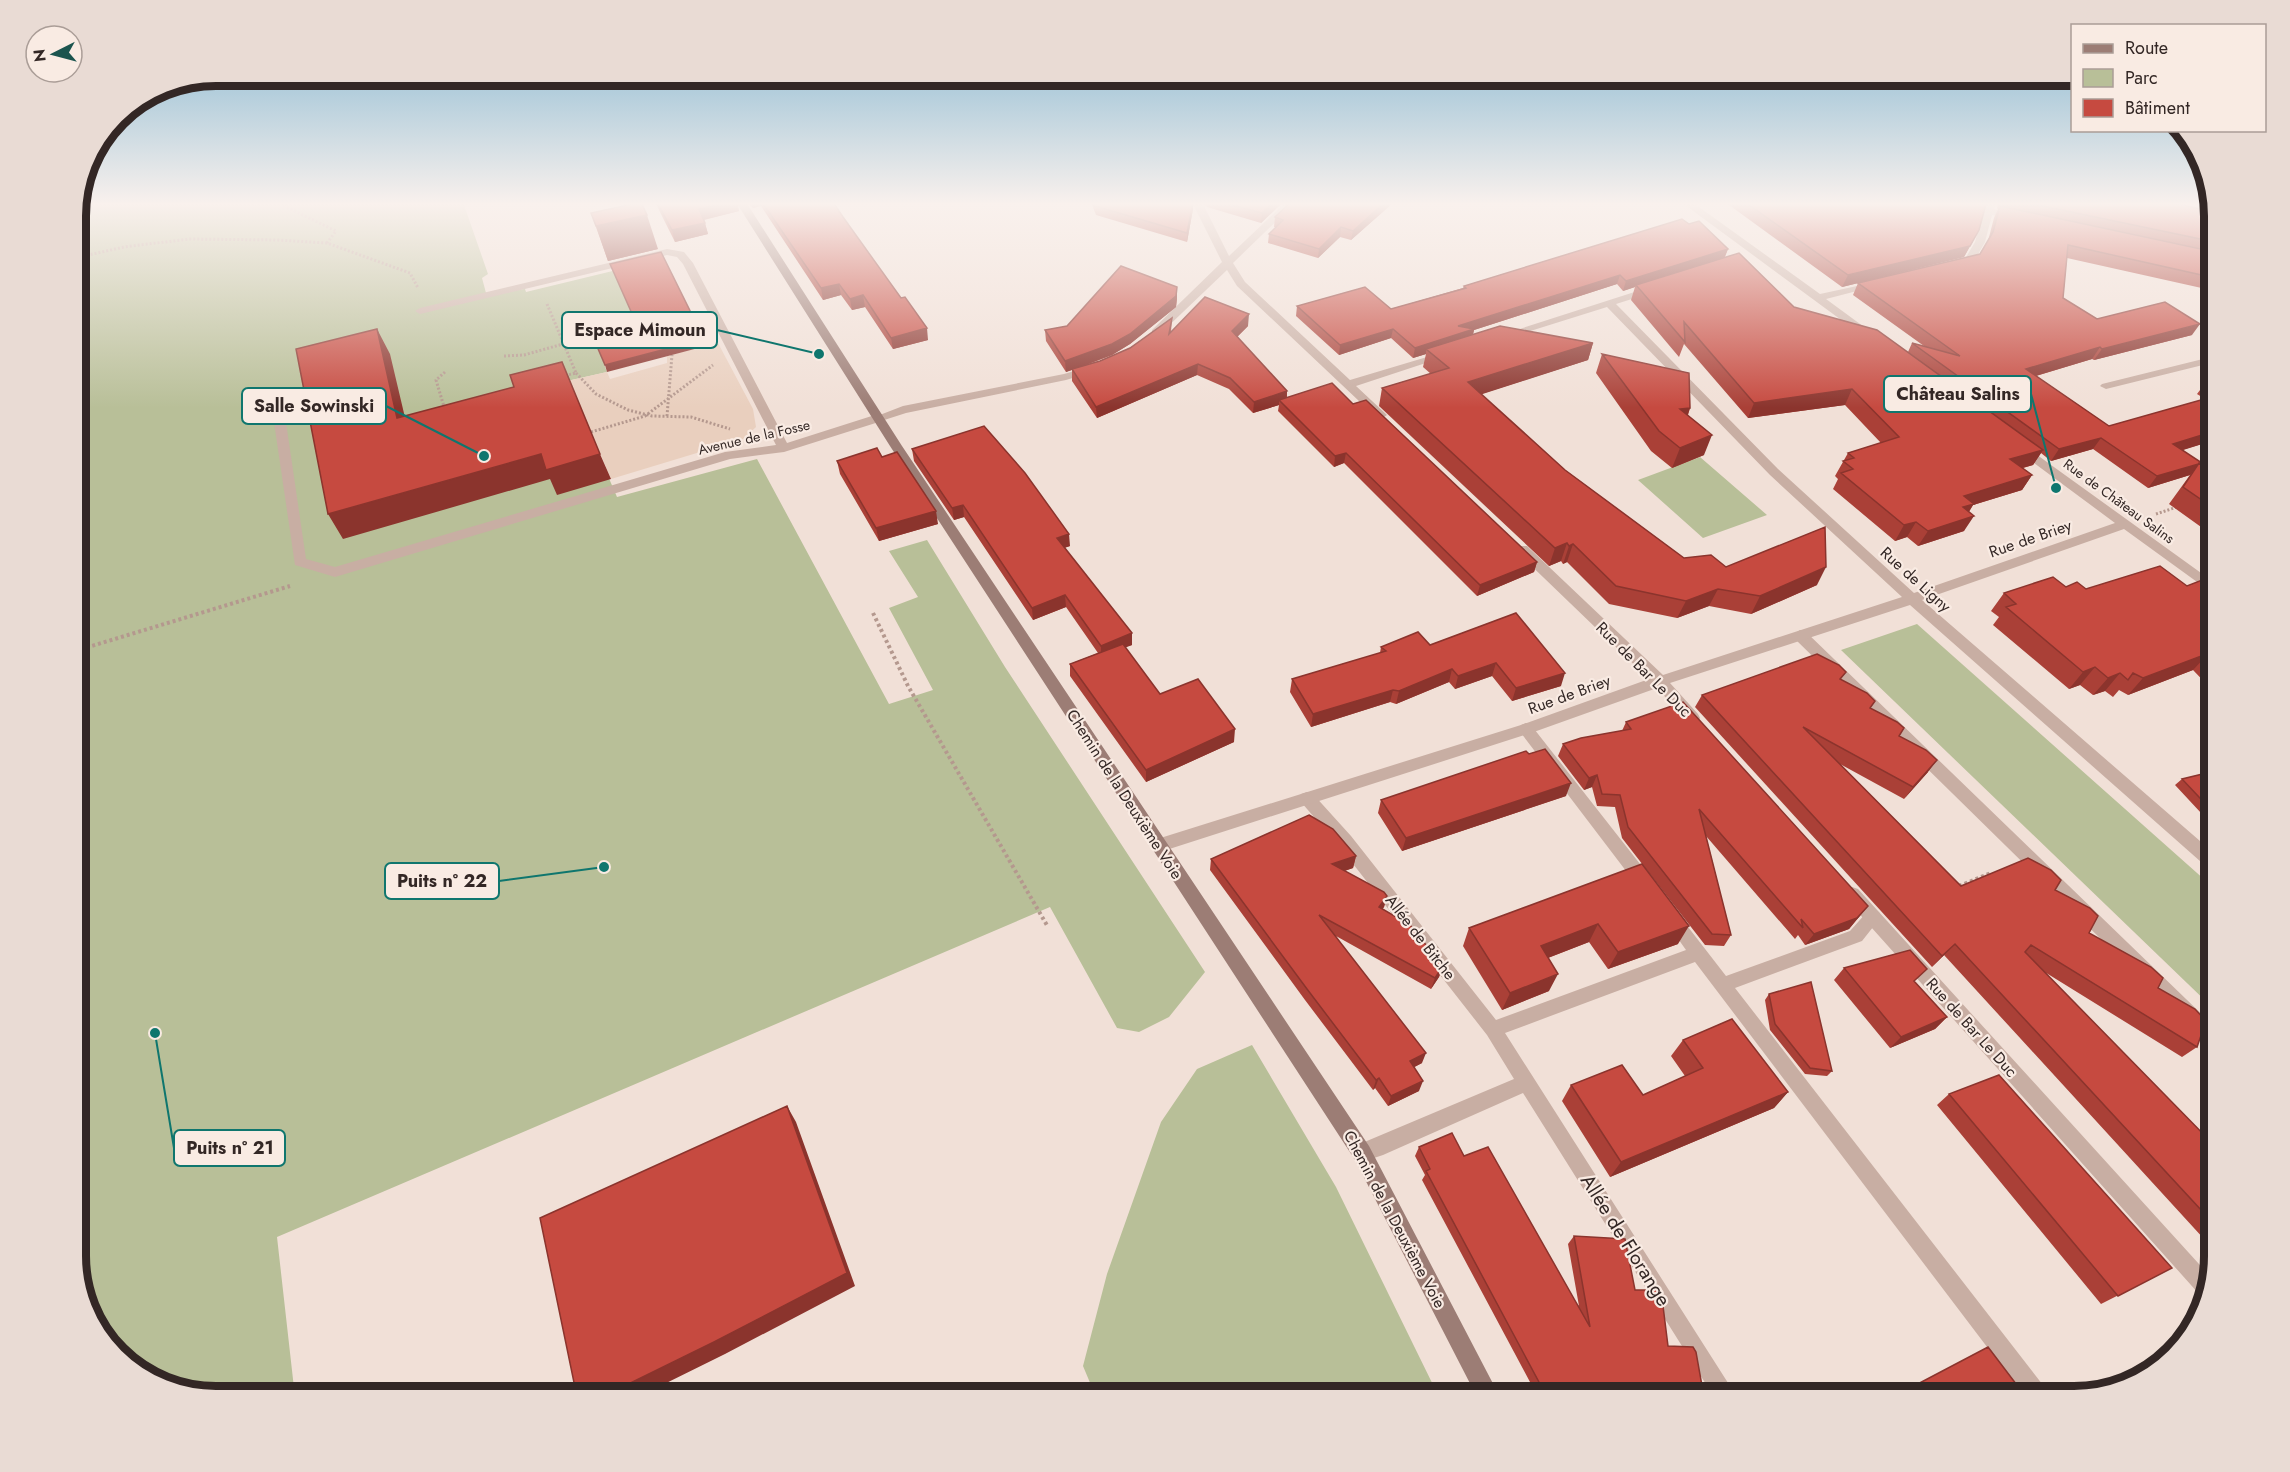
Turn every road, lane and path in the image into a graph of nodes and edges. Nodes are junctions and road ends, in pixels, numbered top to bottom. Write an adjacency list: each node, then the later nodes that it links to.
1 (404, 271): 13 (path)
2 (584, 271): 9 (street)
3 (692, 271): 17 (street)
4 (785, 271): 33 (street, Chemin de la Deuxième Voie)
5 (1218, 271): 16 (street)
6 (1233, 271): 27 (street)
7 (1776, 271): 11 (street)
8 (1888, 280): 11 (street)
9 (538, 281): 13 (street); 18 (path)
10 (1662, 286): 12 (street)
11 (1818, 298): 15 (street)
12 (1609, 303): 14 (street); 45 (street, Rue de Ligny)
13 (422, 310)
14 (1496, 339)
15 (1875, 340)
16 (1147, 341)
17 (730, 343): 30 (path); 38 (street)
18 (563, 344): 21 (path); 25 (path)
19 (1451, 353): 27 (street)
20 (672, 355): 30 (path)
21 (504, 356)
22 (2204, 362): 28 (street)
23 (1107, 363): 33 (street, Avenue de la Fosse)
24 (445, 372): 34 (path)
25 (576, 373): 26 (path); 31 (path)
26 (557, 378)
27 (1350, 384): 35 (street)
28 (2106, 386)
29 (276, 395): 43 (street)
30 (668, 400): 31 (path); 32 (path)
31 (647, 415): 32 (path); 36 (path)
32 (668, 416): 39 (path)
33 (878, 418): 38 (street, Avenue de la Fosse); 53 (street, Chemin de la Deuxième Voie)
34 (448, 419)
35 (1393, 426)
36 (591, 432)
37 (2007, 437): 41 (street, Rue de Château Salins)
38 (784, 448): 39 (street, Avenue de la Fosse)
39 (757, 451): 43 (street, Avenue de la Fosse)
40 (2181, 506): 41 (path)
41 (2125, 524): 44 (street, Rue de Château Salins); 45 (street, Rue de Briey)
42 (1513, 541): 49 (street, Rue de Bar Le Duc)
43 (335, 572): 48 (path)
44 (2204, 582)
45 (1912, 598): 47 (street, Rue de Briey); 54 (street, Rue de Ligny)
46 (873, 613): 59 (path)
47 (1800, 635): 49 (street, Rue de Briey); 55 (street)
48 (86, 648)
49 (1660, 681): 50 (street, Rue de Briey); 51 (street, Rue de Bar Le Duc)
50 (1526, 729): 52 (street, Rue de Briey); 60 (street)
51 (1707, 734)
52 (1307, 798): 53 (street, Rue de Briey); 63 (street, Allée de Bitche)
53 (1160, 845): 65 (street, Chemin de la Deuxième Voie)
54 (2204, 854)
55 (2030, 858): 57 (path); 62 (street)
56 (1841, 882): 58 (street, Rue de Bar Le Duc)
57 (1956, 887)
58 (1873, 917): 61 (street); 66 (street, Rue de Bar Le Duc)
59 (1048, 927)
60 (1699, 953): 61 (street); 63 (street)
61 (1723, 985): 69 (street)
62 (2204, 1028)
63 (1493, 1029): 64 (street, Allée de Bitche)
64 (1527, 1082): 65 (street); 68 (street, Allée de Florange)
65 (1362, 1153): 67 (street, Chemin de la Deuxième Voie)
66 (2202, 1282)
67 (1483, 1386)
68 (1719, 1386)
69 (2030, 1386)

